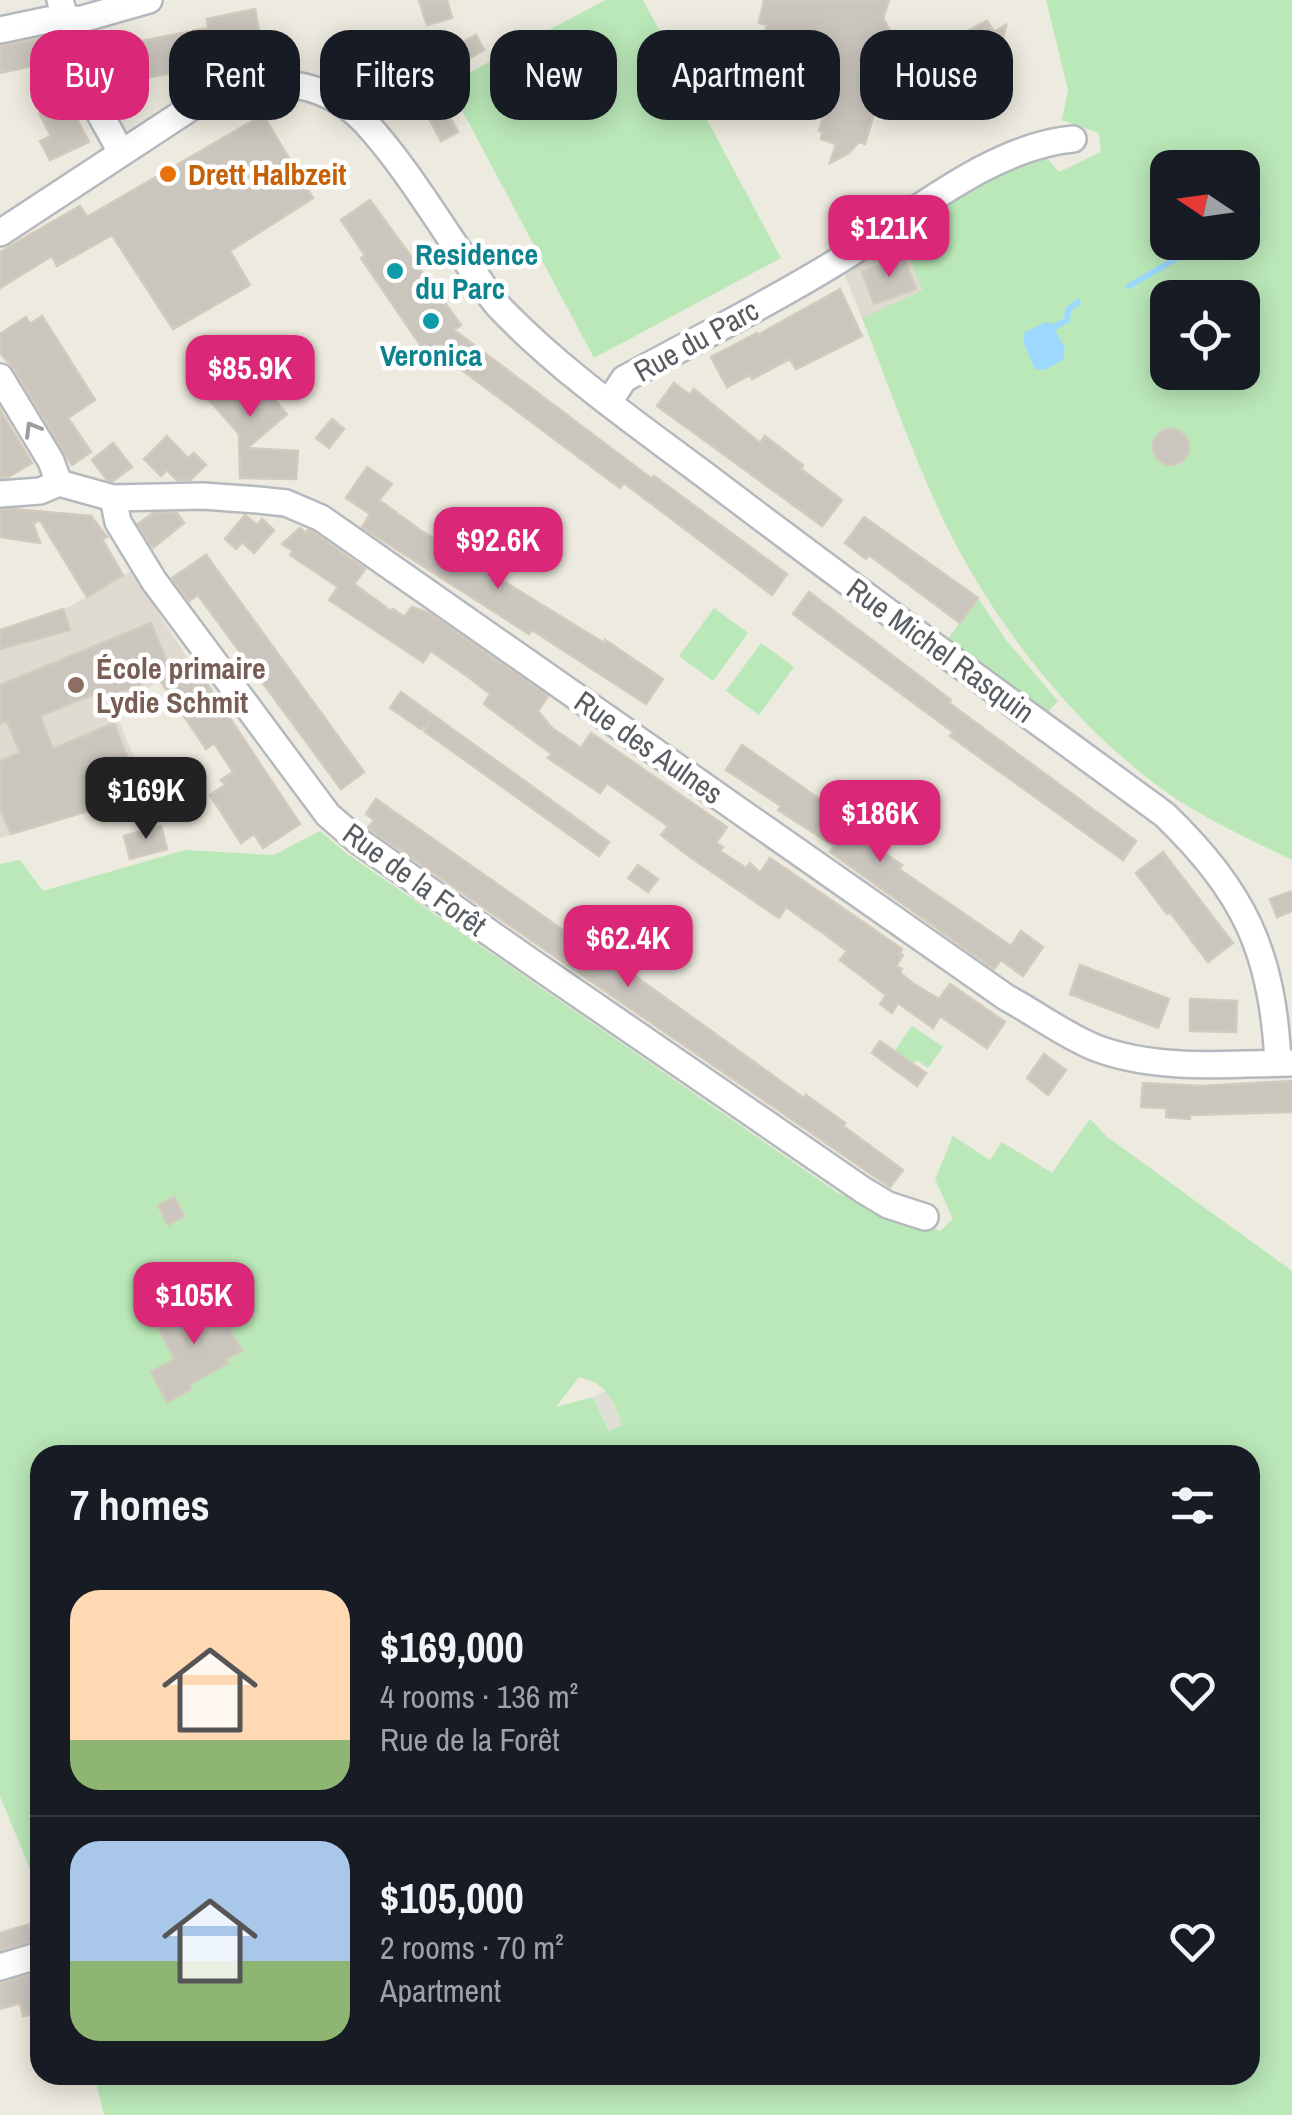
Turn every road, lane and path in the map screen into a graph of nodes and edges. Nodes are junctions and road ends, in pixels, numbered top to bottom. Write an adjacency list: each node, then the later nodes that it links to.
1 (149, 0): 2 (street)
2 (62, 11): 3 (street); 5 (street)
3 (0, 30)
4 (1073, 139): 8 (street, Rue du Parc)
5 (121, 152): 6 (street); 8 (street, Rue Michel Rasquin)
6 (0, 234)
7 (0, 377): 9 (street, one-way to 7)
8 (609, 402): 12 (street, Rue Michel Rasquin)
9 (58, 484): 10 (street); 11 (street, Rue des Aulnes)
10 (0, 494)
11 (113, 498): 12 (street, Rue des Aulnes); 13 (street, Rue de la Forêt)
12 (1285, 1063)
13 (925, 1216)
14 (30, 1958): 15 (street)
15 (0, 1967)

